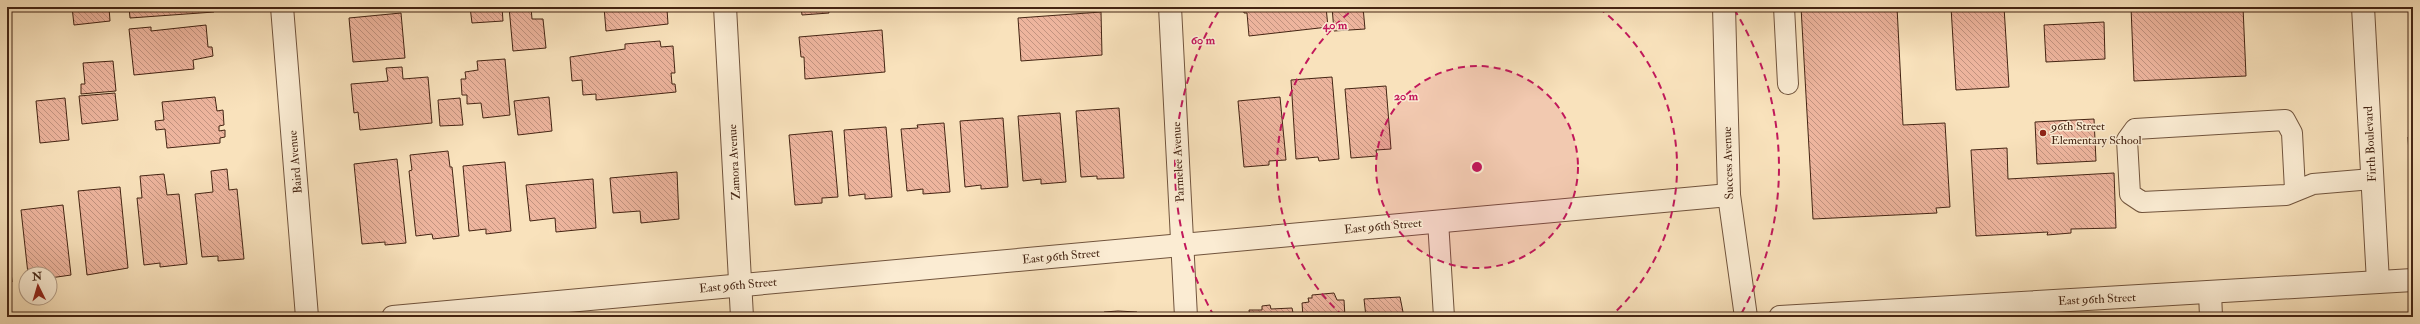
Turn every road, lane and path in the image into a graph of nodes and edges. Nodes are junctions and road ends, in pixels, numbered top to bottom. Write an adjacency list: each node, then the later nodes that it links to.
1 (282, 7): 17 (street, Baird Avenue)
2 (725, 7): 15 (street, Zamora Avenue)
3 (1170, 7): 12 (street, Parmelee Avenue)
4 (1724, 7): 10 (street, Success Avenue)
5 (1784, 7): 7 (lane)
6 (2363, 7): 8 (street, Firth Boulevard)
7 (1788, 84)
8 (2372, 179): 9 (lane); 14 (street, Firth Boulevard)
9 (2295, 190): 9 (lane)
10 (1729, 195): 11 (street, East 96th Street); 22 (street, Success Avenue)
11 (1438, 221): 12 (street, East 96th Street); 21 (lane)
12 (1182, 245): 15 (street, East 96th Street); 20 (street, Parmelee Avenue)
13 (2413, 280): 14 (street, East 96th Street)
14 (2378, 282): 16 (street, East 96th Street)
15 (740, 285): 18 (street, East 96th Street); 19 (street, Zamora Avenue)
16 (2210, 292): 23 (street, East 96th Street); 24 (street)
17 (307, 317)
18 (393, 317)
19 (742, 317)
20 (1186, 317)
21 (1444, 317)
22 (1746, 317)
23 (1780, 317)
24 (2211, 317)

